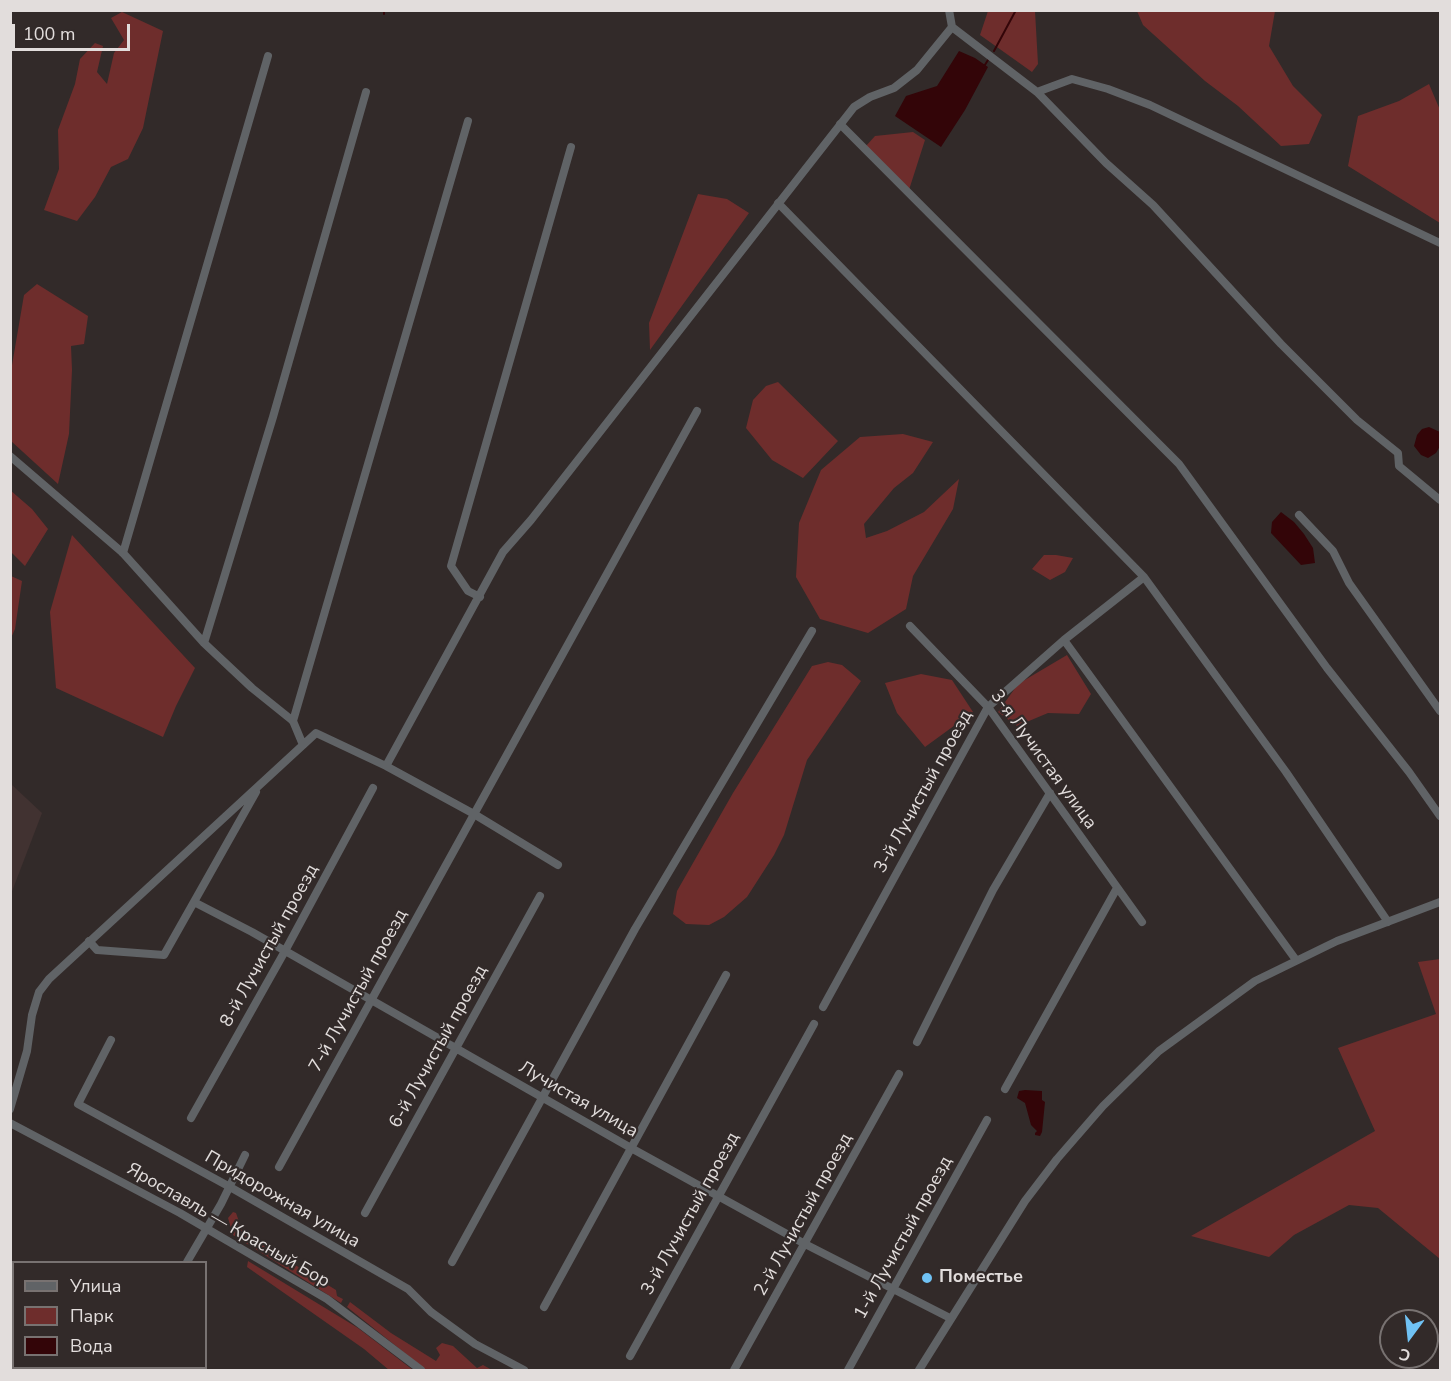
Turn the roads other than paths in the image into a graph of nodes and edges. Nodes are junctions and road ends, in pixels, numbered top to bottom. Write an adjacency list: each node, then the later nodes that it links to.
1 (949, 10): 2 (street)
2 (952, 27): 5 (street); 7 (street)
3 (268, 56): 15 (street)
4 (366, 92): 21 (street)
5 (1037, 92): 10 (street); 13 (street)
6 (468, 121): 24 (street)
7 (840, 124): 9 (street); 31 (street)
8 (571, 147): 17 (street)
9 (778, 204): 16 (street); 17 (street)
10 (1440, 243)
11 (697, 411): 30 (street, 7-й Лучистый проезд)
12 (10, 456): 15 (street)
13 (1440, 500)
14 (1299, 515): 23 (street)
15 (123, 553): 21 (street)
16 (1144, 576): 20 (street, 3-й Лучистый проезд); 38 (street)
17 (480, 597): 26 (street)
18 (909, 626): 22 (street, 3-я Лучистая улица)
19 (812, 631): 51 (street)
20 (1064, 640): 22 (street, 3-й Лучистый проезд); 41 (street)
21 (204, 643): 24 (street)
22 (988, 707): 29 (street, 3-я Лучистая улица); 44 (street, 3-й Лучистый проезд)
23 (1440, 711)
24 (293, 721): 25 (street)
25 (303, 745): 26 (street); 27 (street)
26 (386, 766): 30 (street)
27 (260, 786): 35 (street); 39 (street)
28 (373, 788): 40 (street, 8-й Лучистый проезд)
29 (1050, 793): 33 (street, 3-я Лучистая улица); 47 (street)
30 (474, 814): 32 (street); 43 (street, 7-й Лучистый проезд)
31 (1440, 816)
32 (558, 865)
33 (1117, 888): 37 (street, 3-я Лучистая улица); 50 (street)
34 (540, 896): 48 (street, 6-й Лучистый проезд)
35 (194, 902): 39 (street); 40 (street, Лучистая улица)
36 (1440, 902): 38 (street)
37 (1142, 922)
38 (1388, 922): 41 (street)
39 (89, 941): 52 (street)
40 (285, 951): 43 (street, Лучистая улица); 53 (street, 8-й Лучистый проезд)
41 (1296, 960): 68 (street)
42 (726, 975): 56 (street)
43 (371, 1000): 48 (street, Лучистая улица); 58 (street, 7-й Лучистый проезд)
44 (823, 1007)
45 (814, 1024): 60 (street, 3-й Лучистый проезд)
46 (111, 1040): 59 (street, Придорожная улица)
47 (917, 1042)
48 (455, 1048): 51 (street, Лучистая улица); 61 (street, 6-й Лучистый проезд)
49 (899, 1074): 63 (street, 2-й Лучистый проезд)
50 (1005, 1089)
51 (542, 1097): 56 (street, Лучистая улица); 65 (street)
52 (10, 1109)
53 (191, 1118)
54 (987, 1120): 66 (street, 1-й Лучистый проезд)
55 (10, 1123): 62 (street, Ярославль — Красный Бор)
56 (631, 1148): 60 (street, Лучистая улица); 67 (street)
57 (245, 1155): 59 (street)
58 (279, 1167)
59 (230, 1186): 62 (street); 71 (street, Придорожная улица)
60 (718, 1196): 63 (street, Лучистая улица); 69 (street, 3-й Лучистый проезд)
61 (364, 1213)
62 (207, 1229): 64 (street); 70 (street, Ярославль — Красный Бор)
63 (805, 1244): 66 (street, Лучистая улица); 72 (street, 2-й Лучистый проезд)
64 (188, 1261)
65 (452, 1262)
66 (893, 1288): 68 (street, Лучистая улица); 73 (street, 1-й Лучистый проезд)
67 (544, 1307)
68 (950, 1318): 74 (street)
69 (630, 1356)
70 (421, 1371)
71 (524, 1371)
72 (734, 1371)
73 (848, 1371)
74 (918, 1371)

